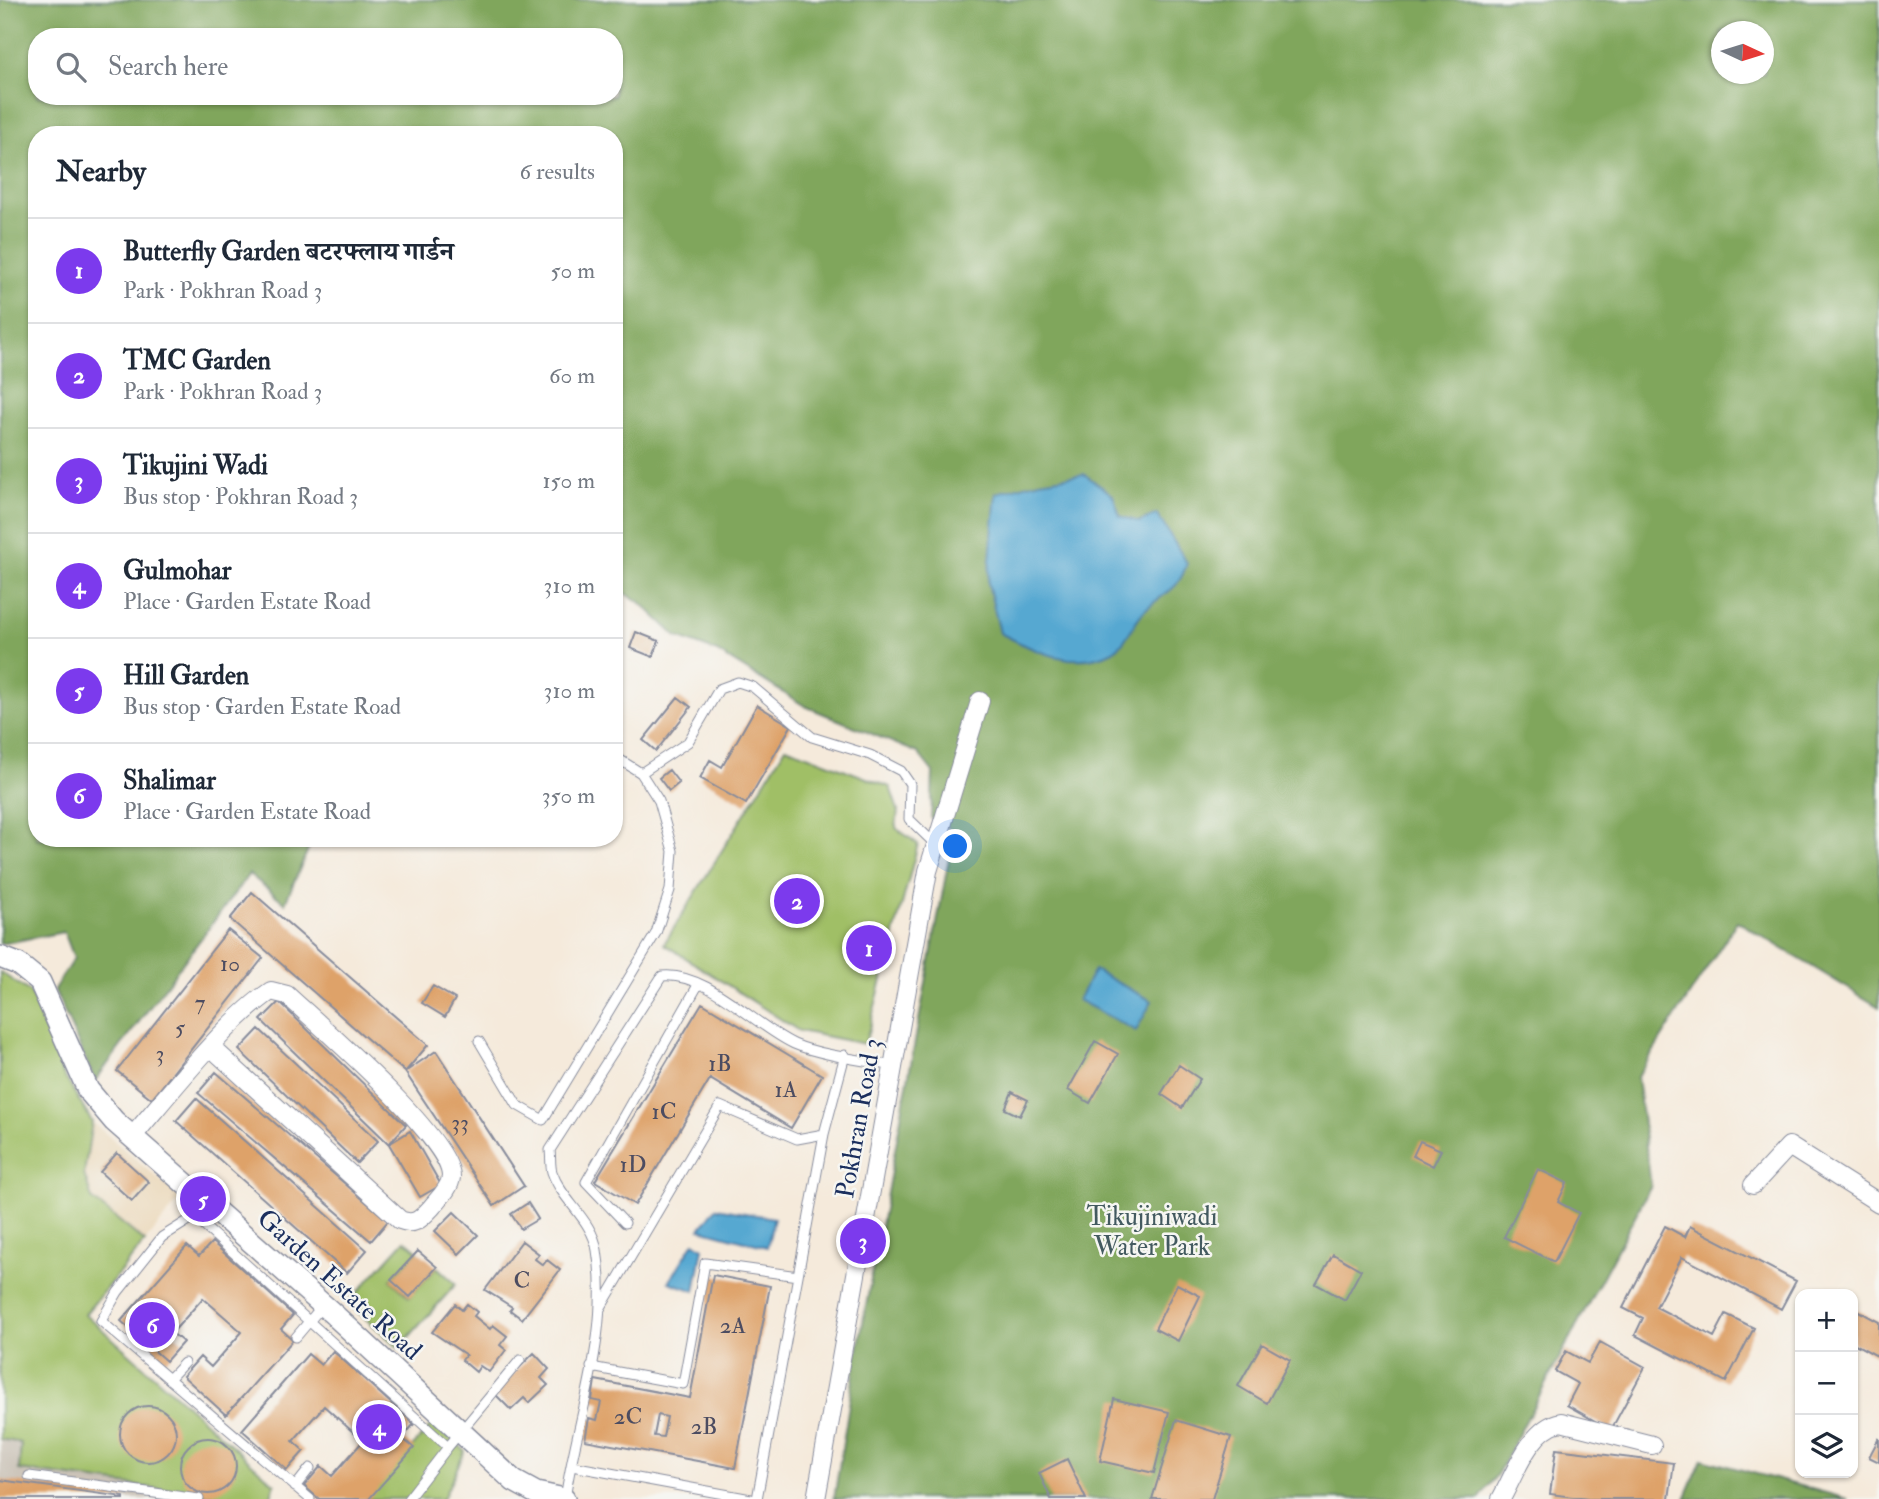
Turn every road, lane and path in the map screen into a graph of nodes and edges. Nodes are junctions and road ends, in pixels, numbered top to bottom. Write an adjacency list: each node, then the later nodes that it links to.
1 (980, 701): 4 (street, Pokhran Road 3)
2 (623, 762): 3 (lane)
3 (641, 773): 4 (lane); 7 (lane)
4 (936, 845): 10 (street, Pokhran Road 3)
5 (0, 957): 12 (street, Garden Estate Road)
6 (698, 985): 9 (lane); 15 (lane); 17 (lane)
7 (480, 1041)
8 (212, 1048): 8 (street); 12 (street)
9 (845, 1055): 10 (lane); 11 (lane)
10 (895, 1066): 36 (street, Pokhran Road 3)
11 (824, 1134): 16 (lane); 17 (lane)
12 (132, 1137): 18 (street, Garden Estate Road)
13 (1753, 1185): 14 (street)
14 (1879, 1203)
15 (625, 1223)
16 (798, 1276): 22 (lane); 35 (lane)
17 (599, 1311): 22 (lane)
18 (316, 1312): 19 (lane); 23 (lane); 24 (street, Garden Estate Road)
19 (296, 1337)
20 (520, 1360): 24 (lane)
21 (184, 1363): 23 (lane)
22 (591, 1367): 26 (lane)
23 (169, 1380): 29 (lane)
24 (455, 1440): 32 (lane); 33 (street, Garden Estate Road)
25 (1652, 1445): 37 (street)
26 (572, 1466): 33 (lane); 34 (lane)
27 (310, 1468): 29 (lane)
28 (29, 1476): 31 (lane)
29 (295, 1487): 30 (lane)
30 (304, 1497)
31 (199, 1499)
32 (408, 1499)
33 (565, 1499)
34 (751, 1499)
35 (757, 1499)
36 (816, 1499)
37 (1501, 1499)

